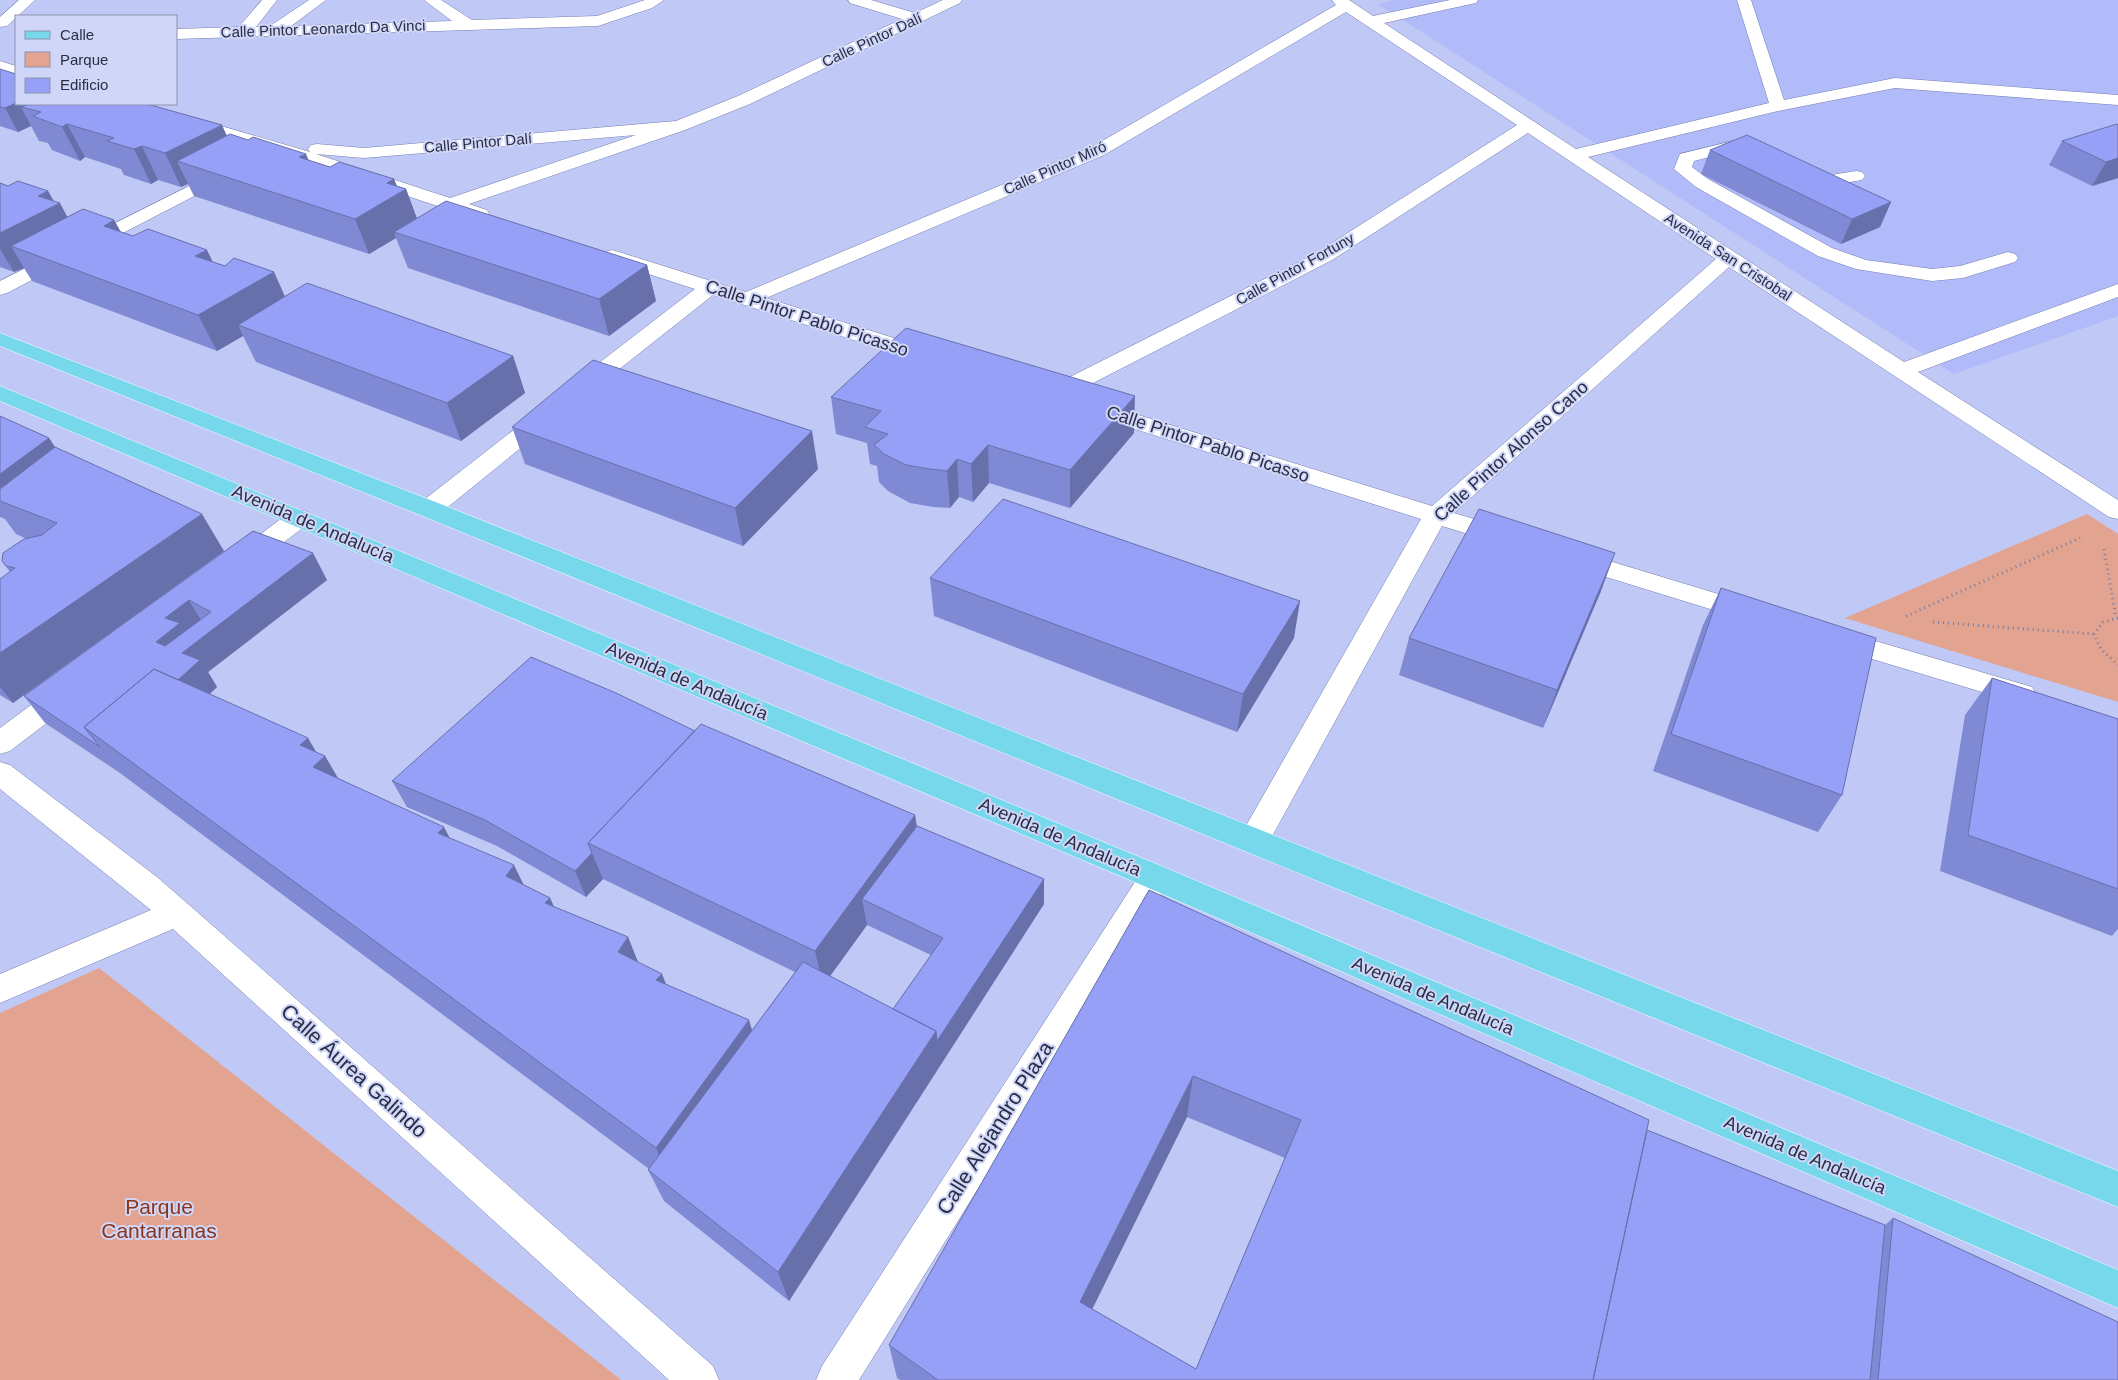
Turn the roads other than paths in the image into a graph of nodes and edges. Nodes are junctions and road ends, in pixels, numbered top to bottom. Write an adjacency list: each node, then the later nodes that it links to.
1 (28, 0): 14 (street)
2 (270, 0): 15 (street)
3 (319, 0): 16 (street)
4 (431, 0): 13 (street, Calle Pintor Leonardo Da Vinci)
5 (657, 0): 13 (street, Calle Pintor Leonardo Da Vinci)
6 (855, 0): 11 (street)
7 (955, 0): 11 (street, Calle Pintor Dalí)
8 (1471, 0): 12 (street)
9 (1744, 0): 20 (street)
10 (1343, 2): 12 (street, Avenida San Cristobal); 36 (street, Calle Pintor Miró)
11 (917, 18): 21 (street, Calle Pintor Dalí)
12 (1372, 21): 22 (street, Avenida San Cristobal)
13 (469, 24): 16 (street, Calle Pintor Leonardo Da Vinci)
14 (6, 25)
15 (245, 30): 16 (street, Calle Pintor Leonardo Da Vinci); 17 (street, Calle Pintor Leonardo Da Vinci)
16 (275, 30)
17 (178, 34)
18 (2118, 100): 20 (street)
19 (132, 105): 23 (street)
20 (1778, 106): 25 (street)
21 (679, 126): 23 (street, Calle Pintor Dalí); 28 (street, Calle Pintor Dalí)
22 (1528, 126): 25 (street, Avenida San Cristobal); 41 (street, Calle Pintor Fortuny)
23 (276, 147): 28 (street); 34 (street)
24 (1760, 153): 32 (street)
25 (1574, 155): 31 (street, Avenida San Cristobal)
26 (1784, 165): 27 (street)
27 (1856, 176)
28 (451, 204): 29 (street)
29 (497, 219)
30 (589, 248): 33 (street, Calle Pintor Pablo Picasso)
31 (1728, 258): 39 (street, Avenida San Cristobal); 44 (street, Calle Pintor Alonso Cano)
32 (2008, 258)
33 (710, 287): 36 (street, Calle Pintor Pablo Picasso); 42 (street)
34 (0, 289)
35 (2118, 290): 39 (street)
36 (747, 299): 38 (street, Calle Pintor Pablo Picasso)
37 (0, 339): 42 (main road)
38 (947, 362)
39 (1902, 370): 43 (street, Avenida San Cristobal)
40 (0, 392): 45 (main road, Avenida de Andalucía)
41 (1042, 392): 44 (street, Calle Pintor Pablo Picasso)
42 (429, 509): 55 (main road)
43 (2118, 511)
44 (1434, 516): 46 (street, Calle Pintor Pablo Picasso); 55 (street, Calle Pintor Alonso Cano)
45 (299, 518): 48 (street); 56 (main road, Avenida de Andalucía)
46 (1528, 544)
47 (1557, 553): 49 (street)
48 (220, 578)
49 (1773, 619)
50 (1820, 633): 52 (street)
51 (86, 678): 53 (street)
52 (2044, 700)
53 (0, 743)
54 (0, 773): 57 (street, Calle Áurea Galindo)
55 (1254, 840): 59 (main road)
56 (1154, 877): 60 (main road, Avenida de Andalucía); 62 (street, Calle Alejandro Plaza)
57 (177, 913): 58 (street); 61 (street, Calle Áurea Galindo)
58 (0, 989)
59 (2118, 1189)
60 (2118, 1289)
61 (699, 1380)
62 (836, 1380)

